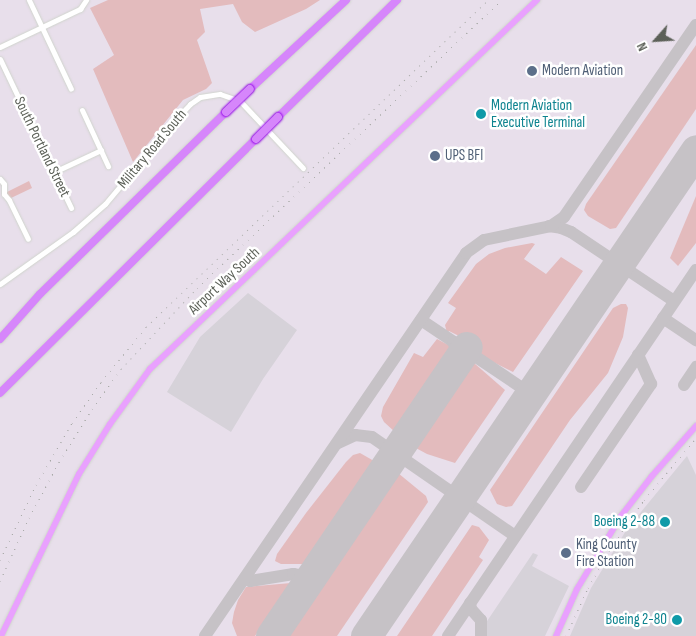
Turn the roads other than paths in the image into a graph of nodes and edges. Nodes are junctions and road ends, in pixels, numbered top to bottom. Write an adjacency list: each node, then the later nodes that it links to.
1 (29, 0): 6 (street)
2 (86, 0): 6 (street)
3 (346, 0): 20 (highway, bridge)
4 (397, 0): 21 (highway, bridge)
5 (537, 0): 23 (main road, Airport Way South)
6 (42, 27): 7 (street); 9 (street)
7 (0, 47)
8 (0, 59): 14 (street, South Portland Street)
9 (71, 89)
10 (82, 110): 11 (street)
11 (101, 150): 12 (street); 14 (street)
12 (108, 166)
13 (303, 168): 19 (street, Military Road South)
14 (54, 172): 17 (street, South Portland Street)
15 (0, 178): 16 (street)
16 (2, 195): 18 (street)
17 (71, 208)
18 (28, 239)
19 (0, 284)
20 (0, 339)
21 (0, 394)
22 (696, 426): 24 (main road)
23 (1, 636)
24 (556, 636)

